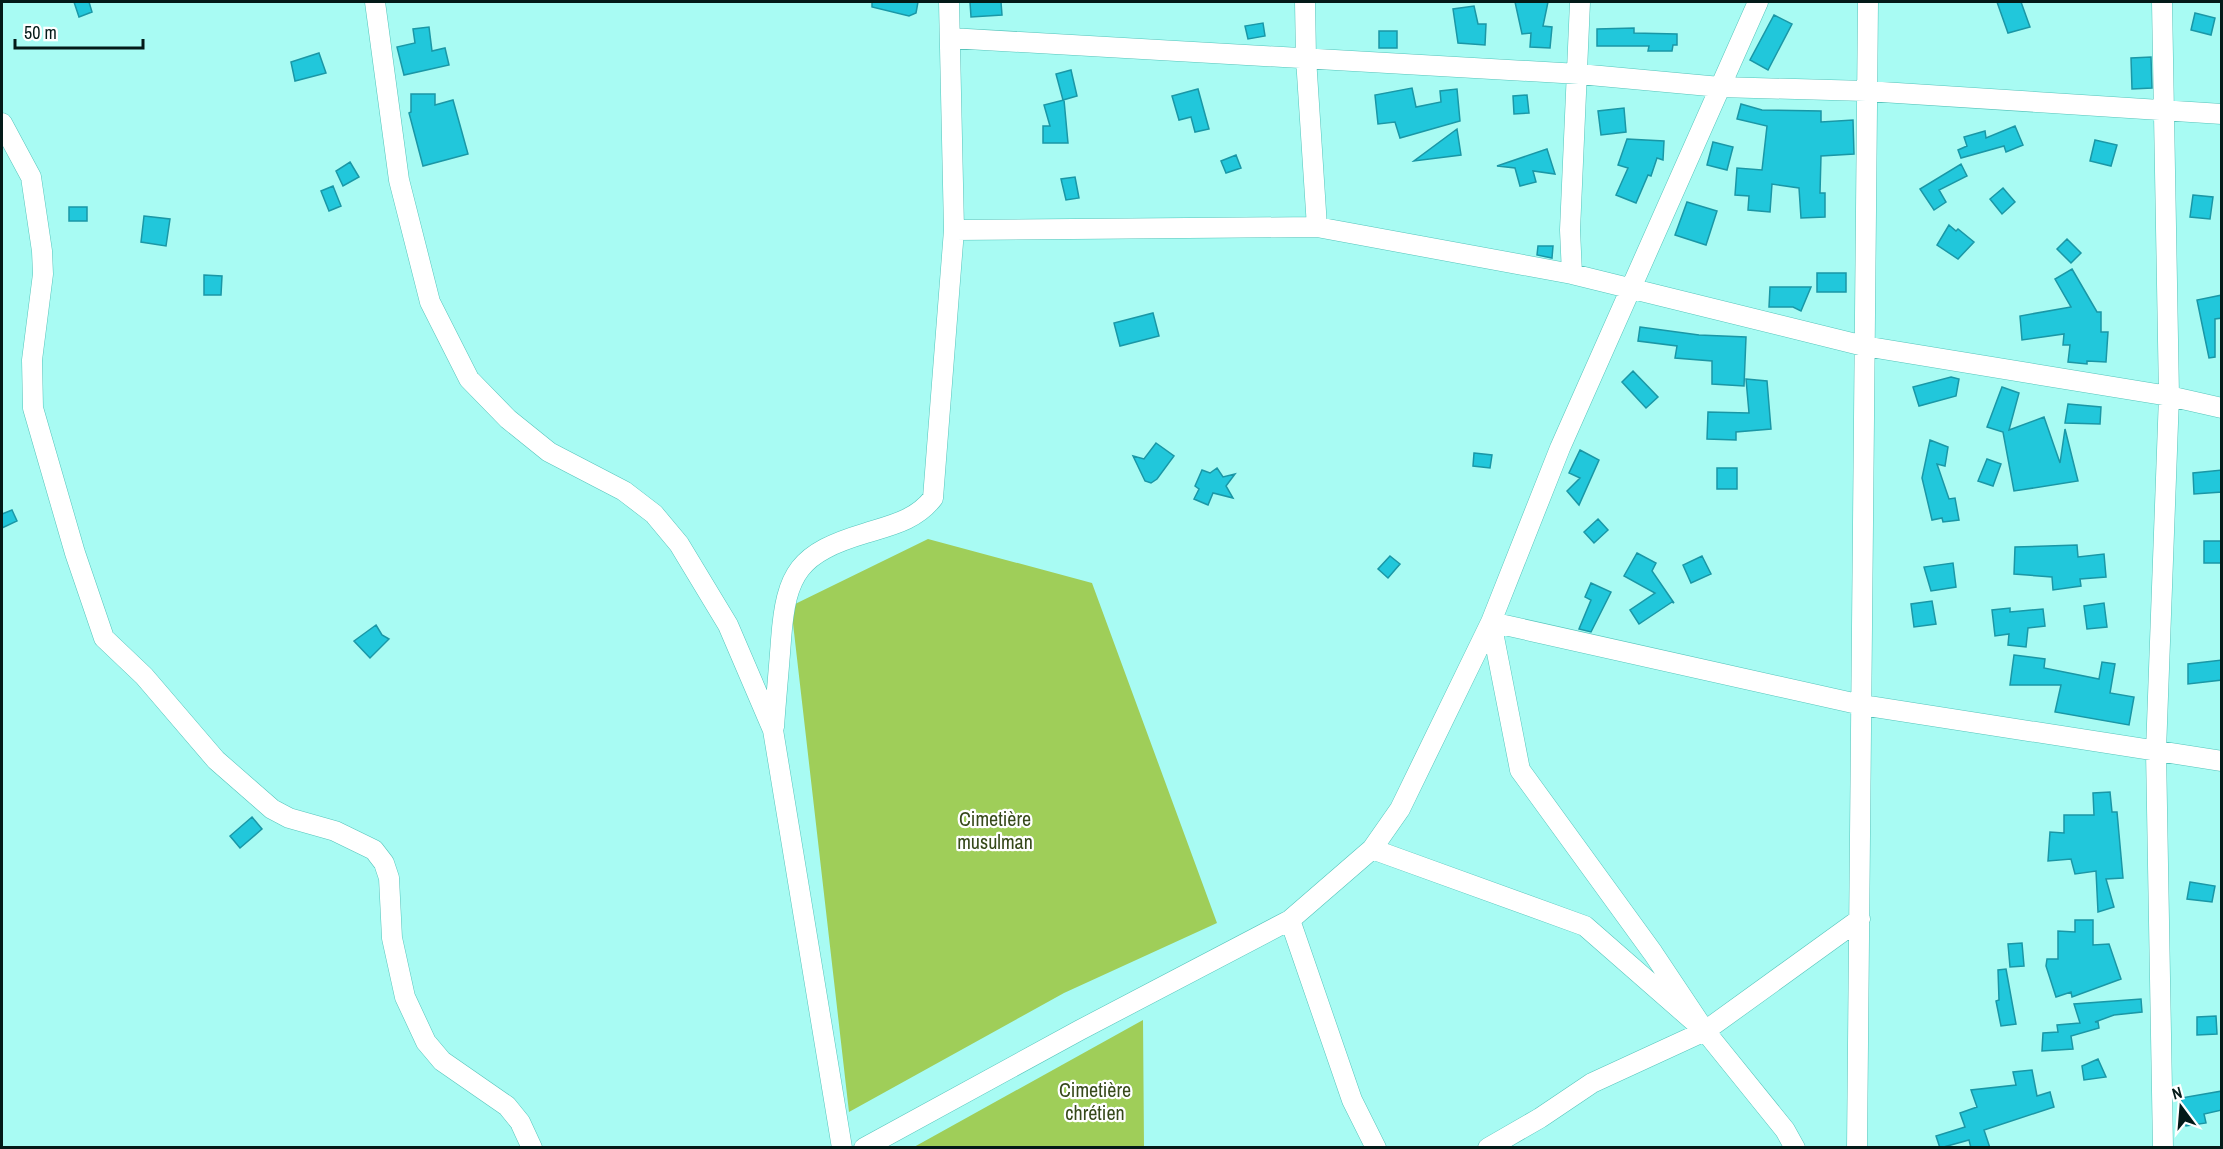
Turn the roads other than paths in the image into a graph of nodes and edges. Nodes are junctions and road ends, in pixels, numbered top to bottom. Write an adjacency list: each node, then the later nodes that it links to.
1 (375, 2): 25 (street)
2 (949, 2): 8 (street)
3 (1305, 2): 9 (street)
4 (1580, 2): 10 (street)
5 (1758, 2): 11 (street)
6 (1868, 2): 12 (street)
7 (2162, 2): 13 (street)
8 (950, 38): 9 (street); 17 (street)
9 (1306, 58): 10 (street); 16 (street)
10 (1579, 74): 11 (street); 18 (street)
11 (1720, 87): 12 (street); 19 (street)
12 (1866, 91): 13 (street); 20 (street)
13 (2164, 110): 14 (street); 21 (street)
14 (2222, 114)
15 (2, 123): 32 (street)
16 (1317, 227): 17 (street); 18 (street)
17 (954, 230): 25 (street)
18 (1572, 274): 19 (street)
19 (1630, 290): 20 (street); 23 (street)
20 (1864, 346): 21 (street); 24 (street)
21 (2169, 396): 22 (street); 26 (street)
22 (2222, 408)
23 (1491, 622): 24 (street); 28 (street); 31 (street)
24 (1862, 705): 26 (street); 29 (street)
25 (773, 730): 33 (street)
26 (2156, 751): 27 (street); 39 (street)
27 (2222, 761)
28 (1372, 849): 30 (street); 31 (street)
29 (1860, 919): 31 (street); 38 (street)
30 (1290, 920): 34 (street); 35 (street)
31 (1705, 1031): 36 (street); 37 (street)
32 (532, 1148)
33 (843, 1148)
34 (864, 1148)
35 (1376, 1148)
36 (1488, 1148)
37 (1796, 1148)
38 (1857, 1148)
39 (2163, 1148)

